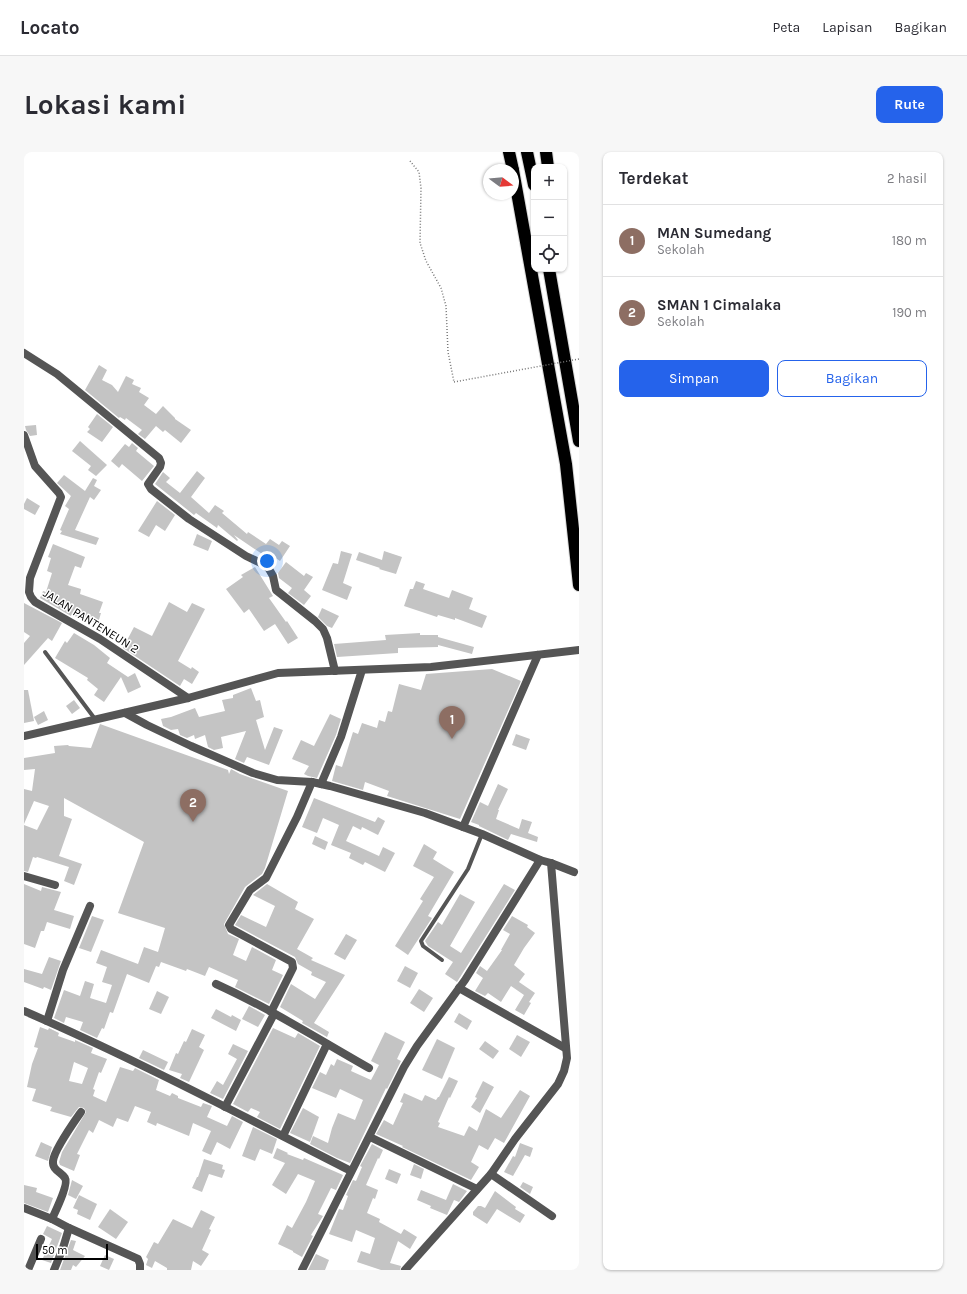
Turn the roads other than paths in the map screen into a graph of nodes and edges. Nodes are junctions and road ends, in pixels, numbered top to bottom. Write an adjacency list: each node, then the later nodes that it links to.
1 (509, 152): 4 (highway)
2 (527, 152): 6 (highway)
3 (546, 152): 5 (highway)
4 (512, 164)
5 (548, 164)
6 (531, 171)
7 (518, 200): 14 (highway)
8 (549, 272): 10 (highway)
9 (557, 272): 10 (highway)
10 (562, 349): 13 (highway)
11 (24, 353): 19 (street)
12 (24, 435): 20 (street, JALAN PANTENEUN 2)
13 (579, 441)
14 (579, 585)
15 (579, 650): 17 (street)
16 (45, 652): 22 (lane)
17 (538, 655): 18 (street); 26 (street)
18 (362, 670): 19 (street); 25 (street)
19 (335, 671): 20 (street)
20 (188, 698): 21 (street)
21 (125, 713): 22 (street); 24 (street)
22 (95, 719): 23 (street)
23 (24, 736)
24 (312, 782): 25 (street); 38 (street)
25 (321, 784): 26 (street)
26 (464, 827): 27 (street)
27 (482, 834): 28 (street); 34 (lane)
28 (540, 860): 29 (street); 36 (street)
29 (551, 862): 30 (street); 41 (street)
30 (574, 872)
31 (24, 876): 32 (street)
32 (55, 885)
33 (90, 906): 39 (street)
34 (442, 960)
35 (216, 984): 38 (street)
36 (460, 988): 41 (street); 46 (street)
37 (24, 1012): 39 (street)
38 (272, 1013): 40 (street); 43 (street)
39 (47, 1021): 43 (street)
40 (326, 1044): 42 (street); 45 (street)
41 (566, 1048): 48 (street)
42 (369, 1068)
43 (225, 1107): 45 (street)
44 (80, 1112): 52 (street)
45 (283, 1136): 47 (street)
46 (370, 1137): 47 (street); 49 (street)
47 (351, 1171): 58 (street)
48 (491, 1174): 49 (street); 51 (street)
49 (477, 1189): 59 (street)
50 (24, 1208): 52 (street)
51 (552, 1216)
52 (52, 1219): 53 (street)
53 (69, 1228): 56 (street); 57 (street)
54 (41, 1239): 55 (street)
55 (28, 1270)
56 (54, 1270)
57 (140, 1270)
58 (302, 1270)
59 (405, 1270)

